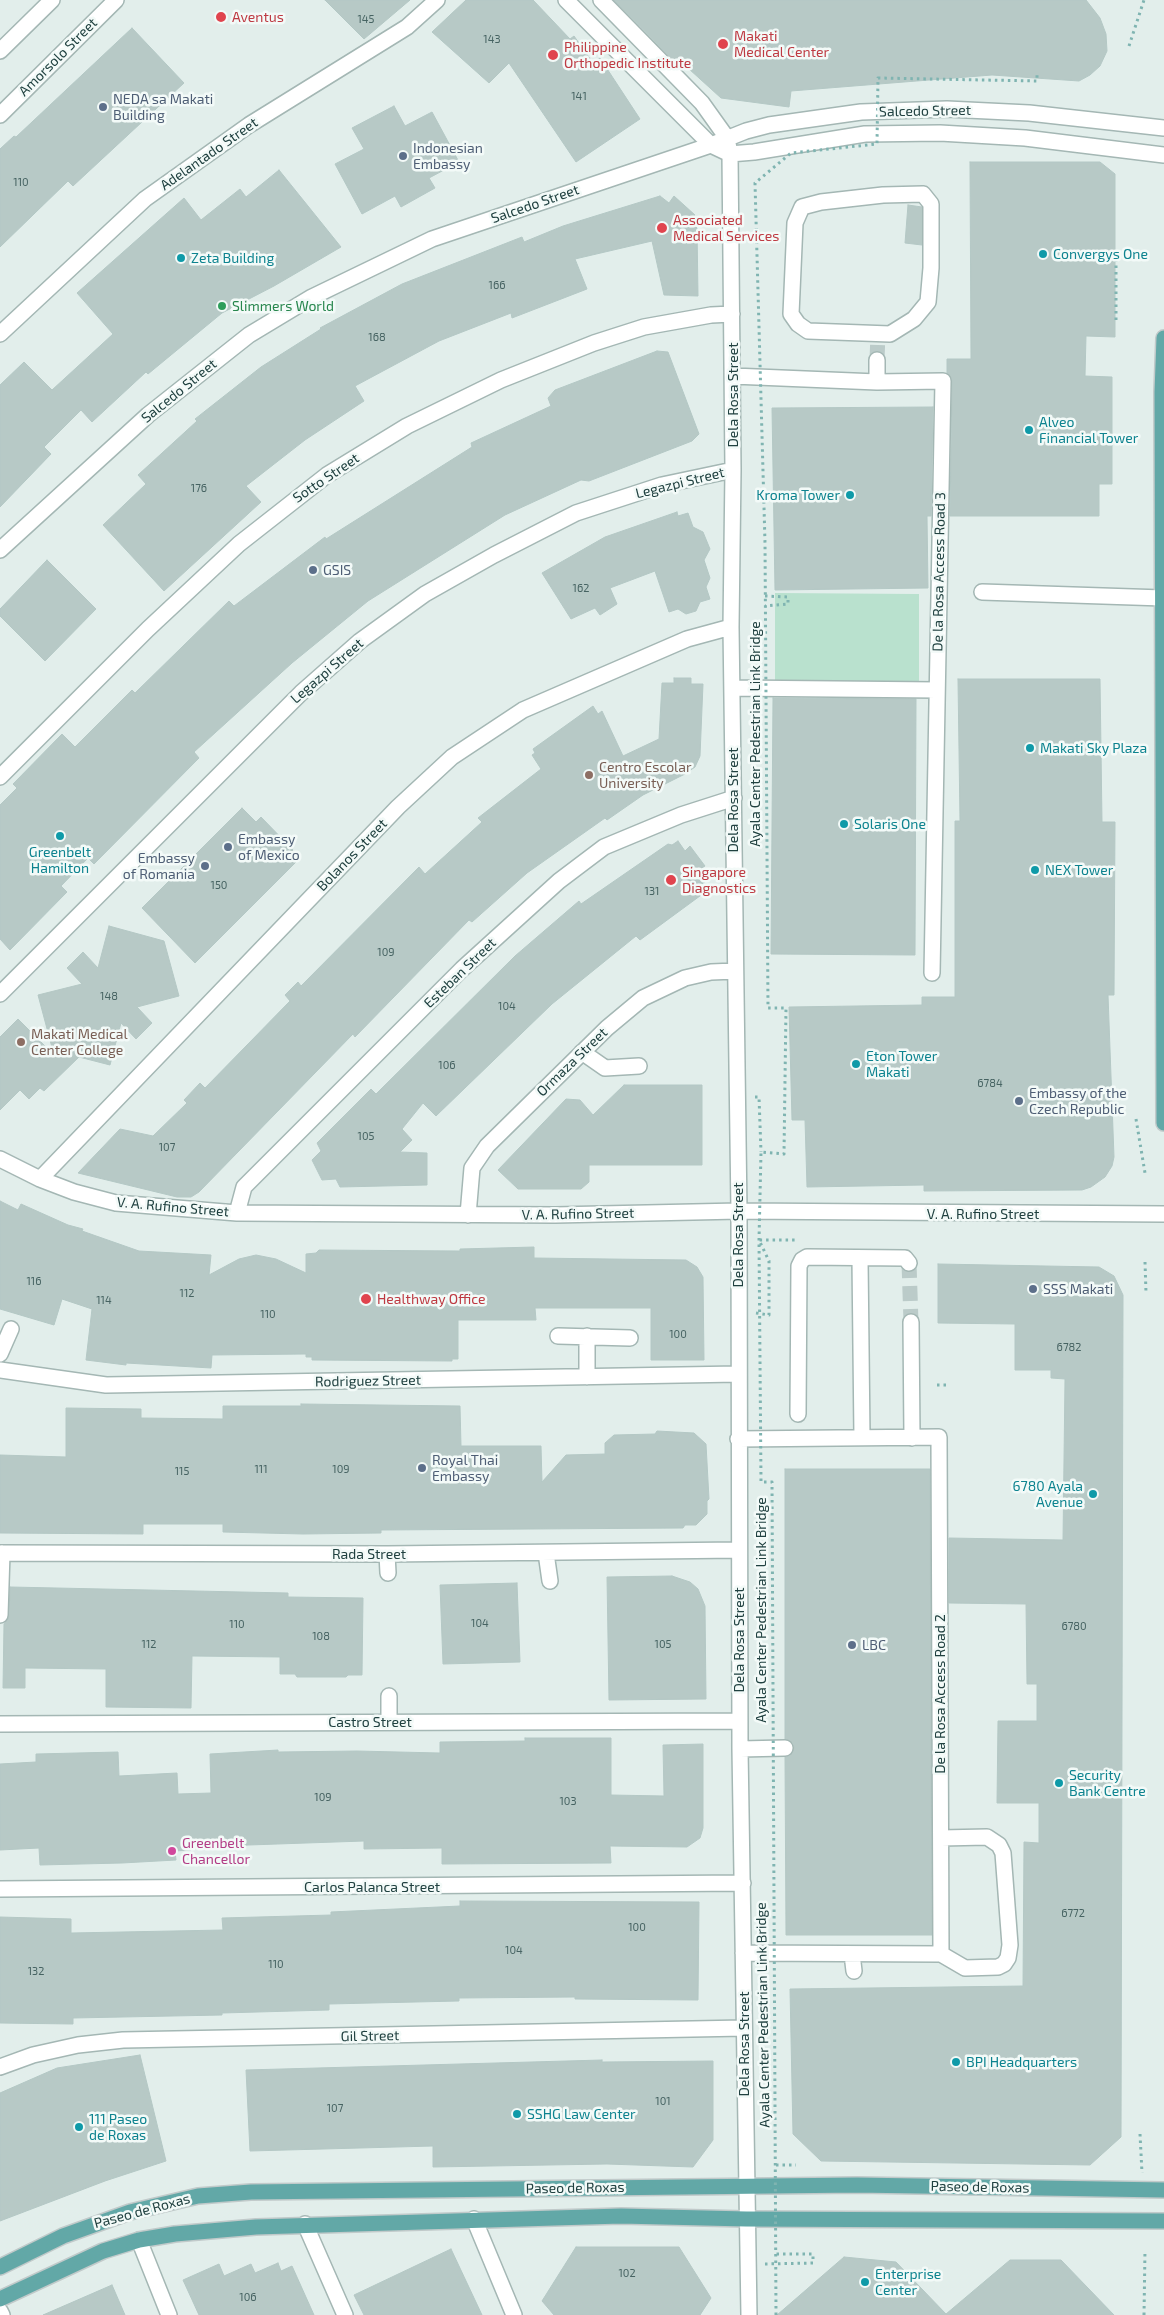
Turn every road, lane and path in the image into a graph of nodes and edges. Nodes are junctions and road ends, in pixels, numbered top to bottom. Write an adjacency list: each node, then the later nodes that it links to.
1 (52, 0): 8 (street)
2 (116, 0): 10 (street, Amorsolo Street)
3 (438, 0): 19 (street, Adelantado Street)
4 (566, 0): 13 (street)
5 (601, 0): 12 (street, Dela Rosa Street)
6 (1144, 0): 7 (path)
7 (1130, 46)
8 (0, 51)
9 (1037, 75): 28 (path, Ayala Center Pedestrian Link Bridge, bridge)
10 (0, 115)
11 (1164, 128): 12 (street, Salcedo Street)
12 (727, 138): 13 (street, Salcedo Street); 14 (street, Dela Rosa Street)
13 (711, 145): 14 (street); 26 (street, Salcedo Street)
14 (730, 154): 15 (street, Salcedo Street); 17 (street, Dela Rosa Street)
15 (1164, 155)
16 (1116, 259): 18 (path)
17 (732, 314): 23 (street, Dela Rosa Street); 34 (street, Sotto Street)
18 (1116, 320)
19 (0, 334)
20 (878, 334): 20 (street)
21 (1164, 338): 29 (main road)
22 (877, 360): 24 (street)
23 (733, 376): 24 (street, De la Rosa Access Road 3); 25 (street, Dela Rosa Street)
24 (877, 382): 33 (street, De la Rosa Access Road 3)
25 (733, 470): 31 (street, Dela Rosa Street); 38 (street, Legazpi Street)
26 (0, 550)
27 (982, 592): 29 (street)
28 (765, 596): 30 (path, Ayala Center Pedestrian Link Bridge, bridge); 30 (path)
29 (1163, 598): 43 (main road)
30 (766, 606): 44 (path, Ayala Center Pedestrian Link Bridge, bridge)
31 (731, 627): 32 (street, Dela Rosa Street); 47 (street, Bolanos Street)
32 (732, 688): 33 (street); 35 (street, Dela Rosa Street)
33 (937, 690): 37 (street, De la Rosa Access Road 3)
34 (0, 777)
35 (734, 798): 36 (street, Dela Rosa Street); 49 (street, Esteban Street)
36 (736, 971): 39 (street, Ormaza Street); 48 (street, Dela Rosa Street)
37 (932, 972)
38 (0, 994)
39 (582, 1052): 40 (street); 51 (street, Ormaza Street)
40 (639, 1066)
41 (752, 1097): 44 (path)
42 (1136, 1119): 46 (path)
43 (1164, 1123)
44 (760, 1152): 52 (path, Ayala Center Pedestrian Link Bridge, bridge)
45 (0, 1160): 47 (street, V. A. Rufino Street)
46 (1145, 1173)
47 (40, 1179): 49 (street, V. A. Rufino Street)
48 (739, 1211): 50 (street, V. A. Rufino Street); 51 (street, V. A. Rufino Street); 66 (street, Dela Rosa Street)
49 (237, 1213): 51 (street, V. A. Rufino Street)
50 (1164, 1214)
51 (468, 1215)
52 (759, 1240): 53 (path); 58 (path); 97 (path, Ayala Center Pedestrian Link Bridge, bridge)
53 (780, 1240)
54 (860, 1259): 56 (street); 70 (street); 71 (street)
55 (1145, 1262): 57 (path)
56 (909, 1263)
57 (1146, 1294)
58 (769, 1315)
59 (911, 1322): 72 (street)
60 (11, 1329): 64 (street)
61 (558, 1336): 62 (street)
62 (587, 1336): 63 (street); 67 (street)
63 (630, 1338)
64 (0, 1354)
65 (0, 1370): 67 (street, Rodriguez Street)
66 (738, 1374): 67 (street, Rodriguez Street); 73 (street, Dela Rosa Street)
67 (587, 1377)
68 (937, 1385): 69 (path)
69 (947, 1385)
70 (798, 1414)
71 (862, 1438): 72 (street, De la Rosa Access Road 2); 73 (street, De la Rosa Access Road 2)
72 (912, 1438): 87 (street, De la Rosa Access Road 2)
73 (738, 1439): 74 (street, Dela Rosa Street)
74 (739, 1550): 77 (street, Rada Street); 82 (street, Dela Rosa Street)
75 (1, 1553): 76 (street, Rada Street); 80 (street)
76 (388, 1554): 77 (street, Rada Street); 78 (street)
77 (546, 1554): 79 (street)
78 (388, 1573)
79 (550, 1582)
80 (0, 1615)
81 (389, 1696): 83 (street)
82 (740, 1720): 83 (street, Castro Street); 86 (street, Dela Rosa Street)
83 (389, 1722): 84 (street, Castro Street)
84 (0, 1724)
85 (786, 1748): 86 (street)
86 (740, 1749): 88 (street, Dela Rosa Street)
87 (941, 1838): 92 (street, De la Rosa Access Road 2); 92 (street)
88 (743, 1883): 89 (street, Carlos Palanca Street); 90 (street, Dela Rosa Street)
89 (0, 1889)
90 (743, 1953): 91 (street); 94 (street, Dela Rosa Street)
91 (852, 1954): 92 (street); 93 (street)
92 (941, 1954)
93 (854, 1971)
94 (744, 2028): 95 (street, Gil Street); 100 (street, Dela Rosa Street)
95 (0, 2067)
96 (1140, 2134): 99 (path)
97 (776, 2165): 98 (path); 108 (path, Ayala Center Pedestrian Link Bridge, bridge)
98 (798, 2165)
99 (1142, 2173)
100 (746, 2186): 101 (main road, Paseo de Roxas); 103 (street, Dela Rosa Street); 110 (main road, Paseo de Roxas)
101 (1164, 2190)
102 (474, 2219): 103 (main road, Paseo de Roxas); 105 (main road, Paseo de Roxas); 116 (street)
103 (746, 2219): 104 (main road, Paseo de Roxas); 109 (street, Dela Rosa Street)
104 (1164, 2221)
105 (305, 2224): 106 (main road, Paseo de Roxas); 115 (street)
106 (139, 2240): 111 (main road, Paseo de Roxas); 114 (street)
107 (1145, 2250): 119 (path)
108 (774, 2254): 109 (path); 118 (path, Ayala Center Pedestrian Link Bridge, bridge)
109 (747, 2264): 117 (street, Dela Rosa Street)
110 (0, 2267)
111 (0, 2299)
112 (0, 2311): 113 (street)
113 (2, 2315)
114 (169, 2315)
115 (344, 2315)
116 (514, 2315)
117 (749, 2315)
118 (776, 2315)
119 (1144, 2315)

